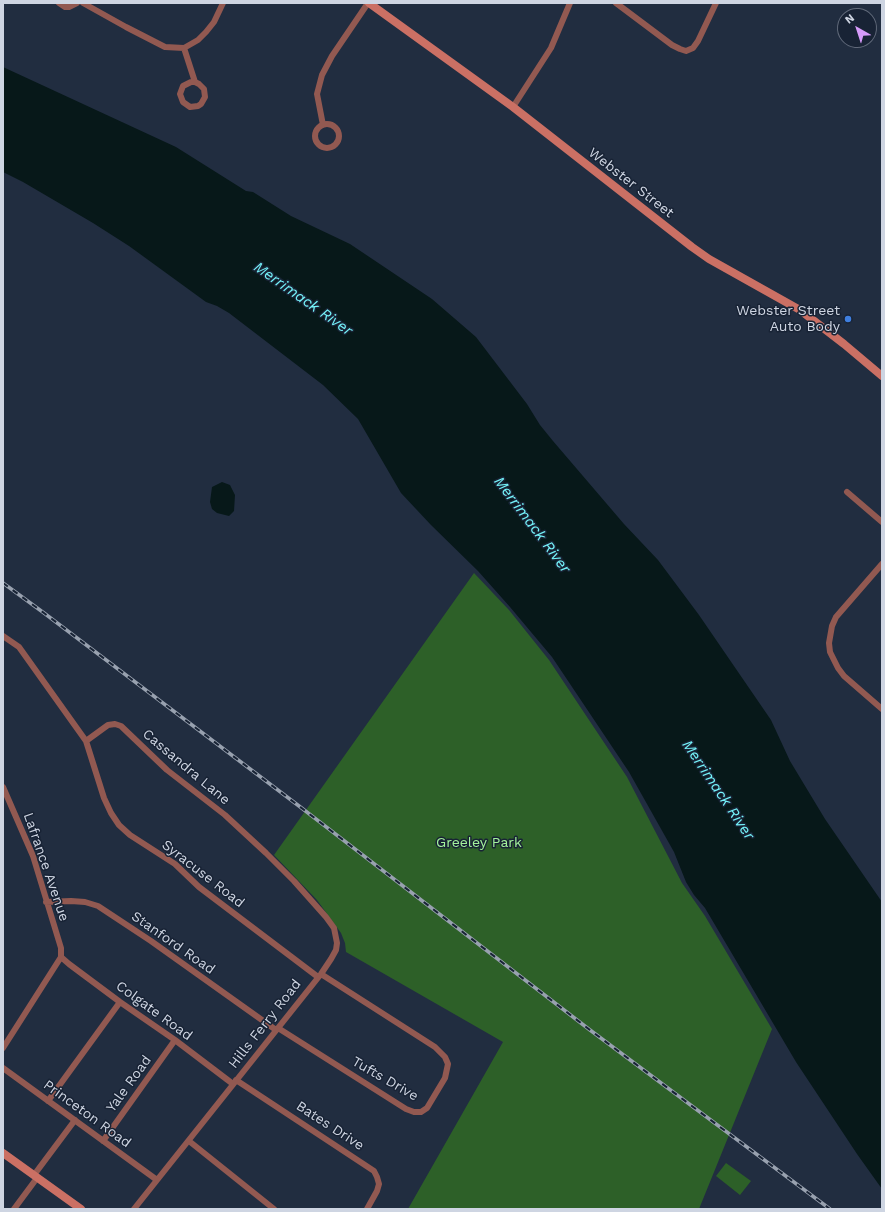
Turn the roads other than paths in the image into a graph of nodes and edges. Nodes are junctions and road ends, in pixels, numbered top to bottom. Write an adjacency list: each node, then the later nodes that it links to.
1 (59, 3): 2 (street)
2 (77, 3)
3 (82, 3): 9 (street)
4 (223, 3): 9 (street)
5 (368, 3): 11 (main road, Webster Street); 12 (street)
6 (570, 3): 11 (street)
7 (616, 3): 8 (street)
8 (716, 3)
9 (184, 48): 10 (street)
10 (195, 82): 10 (street)
11 (513, 107): 13 (main road, Webster Street)
12 (322, 125): 12 (street)
13 (882, 376)
14 (847, 492): 15 (street)
15 (882, 522)
16 (882, 564): 18 (street)
17 (3, 636): 19 (street, Syracuse Road)
18 (882, 709)
19 (86, 741): 21 (street, Cassandra Lane); 24 (street, Syracuse Road)
20 (3, 787): 22 (street, Lafrance Avenue)
21 (266, 853): 24 (street, Hills Ferry Road)
22 (46, 902): 23 (street, Lafrance Avenue); 26 (street, Stanford Road)
23 (61, 957): 25 (street, Colgate Road); 28 (street)
24 (319, 975): 26 (street, Hills Ferry Road); 26 (street, Tufts Drive)
25 (120, 1002): 27 (street, Colgate Road); 31 (street)
26 (277, 1029): 30 (street, Hills Ferry Road)
27 (175, 1040): 30 (street, Colgate Road); 34 (street, Yale Road)
28 (3, 1048)
29 (3, 1068): 31 (street, Princeton Road)
30 (235, 1082): 33 (street, Hills Ferry Road); 42 (street, Bates Drive)
31 (48, 1101): 32 (street, Princeton Road)
32 (75, 1120): 34 (street, Princeton Road); 36 (street)
33 (189, 1140): 37 (street, Hills Ferry Road); 41 (street)
34 (103, 1141): 37 (street, Princeton Road)
35 (3, 1153): 36 (main road)
36 (36, 1176): 38 (street); 39 (main road)
37 (156, 1180): 40 (street, Hills Ferry Road)
38 (14, 1209)
39 (81, 1209)
40 (134, 1209)
41 (274, 1209)
42 (367, 1209)

